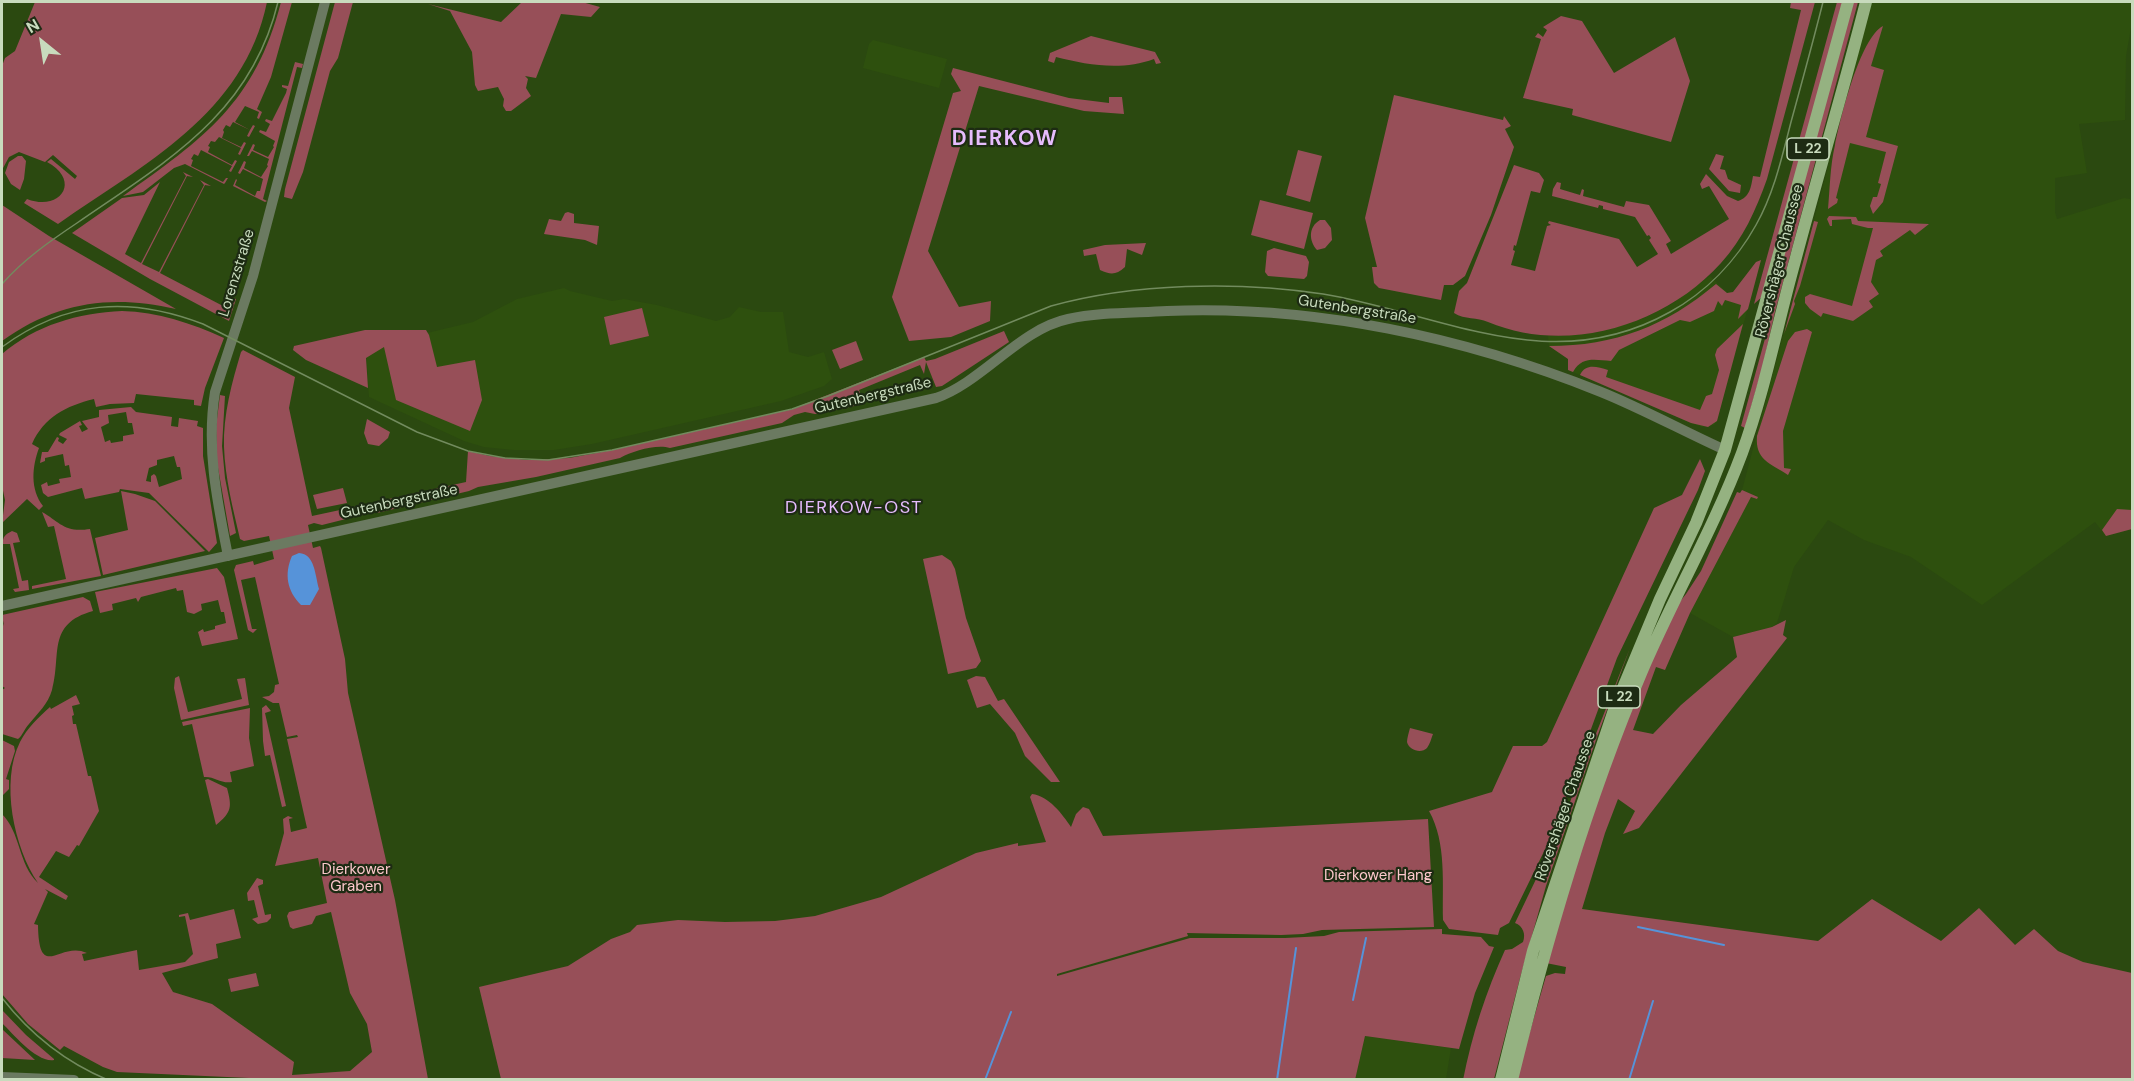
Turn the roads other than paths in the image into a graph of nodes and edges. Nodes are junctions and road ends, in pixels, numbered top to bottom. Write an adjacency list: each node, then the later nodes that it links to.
1 (325, 2): 6 (street, Lorenzstraße)
2 (1848, 2): 4 (main road, Rövershäger Chaussee / L 22)
3 (1866, 2): 5 (main road, Rövershäger Chaussee / L 22)
4 (1725, 450): 5 (main road); 6 (street, Gutenbergstraße); 10 (main road, Rövershäger Chaussee / L 22)
5 (1740, 458): 11 (main road, Rövershäger Chaussee / L 22)
6 (228, 556): 7 (street, Gutenbergstraße)
7 (2, 606)
8 (2, 1077): 9 (street)
9 (74, 1080)
10 (1501, 1080)
11 (1512, 1080)

